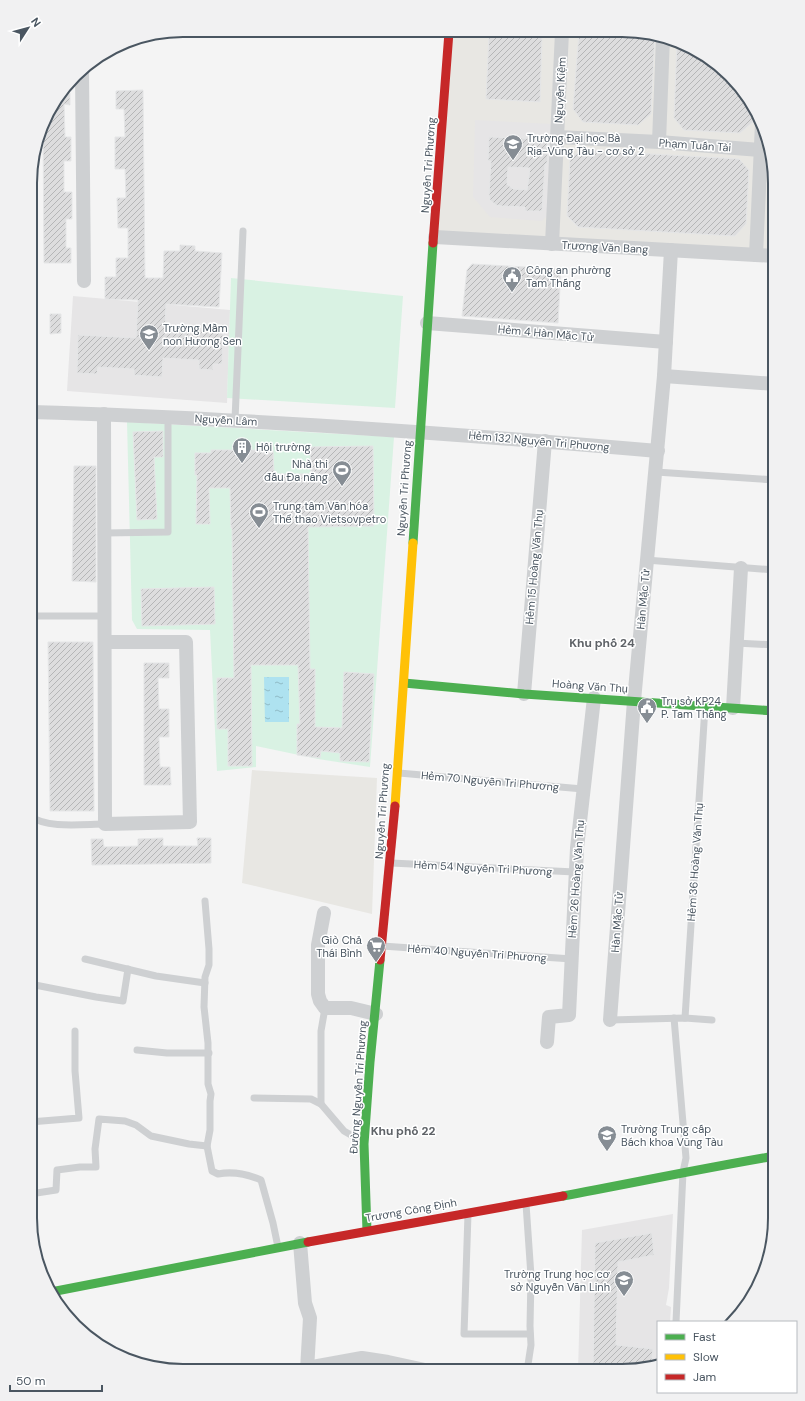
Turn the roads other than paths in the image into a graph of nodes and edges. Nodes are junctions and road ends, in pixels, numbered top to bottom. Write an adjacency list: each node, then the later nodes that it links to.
1 (449, 37): 10 (street, Nguyễn Tri Phương)
2 (562, 37): 5 (street, Nguyễn Kiệm)
3 (663, 43): 7 (street)
4 (82, 78): 15 (street)
5 (557, 137): 7 (street, Phạm Tuấn Tài); 11 (street, Nguyễn Kiệm)
6 (761, 139): 8 (street)
7 (659, 142): 8 (street, Phạm Tuấn Tài)
8 (760, 150): 13 (street)
9 (243, 231): 23 (lane)
10 (434, 237): 11 (street, Trương Văn Bang); 16 (street, Nguyễn Tri Phương)
11 (552, 244): 12 (street, Trương Văn Bang)
12 (671, 250): 13 (street, Trương Văn Bang); 17 (street, Hàn Mặc Tử)
13 (756, 255): 14 (street, Trương Văn Bang)
14 (768, 256)
15 (84, 281)
16 (427, 323): 17 (street, Hẻm 4 Hàn Mặc Tử); 24 (street, Nguyễn Tri Phương)
17 (666, 342): 18 (street, Hàn Mặc Tử)
18 (664, 376): 19 (street); 26 (street, Hàn Mặc Tử)
19 (768, 383)
20 (37, 412): 21 (street, Nguyễn Lâm)
21 (104, 414): 22 (street, Nguyễn Lâm); 29 (street)
22 (168, 418): 23 (street, Nguyễn Lâm); 29 (lane)
23 (235, 420): 24 (street, Nguyễn Lâm)
24 (420, 432): 25 (street, Hẻm 132 Nguyễn Tri Phương); 38 (street, Nguyễn Tri Phương)
25 (545, 441): 26 (street, Hẻm 132 Nguyễn Tri Phương); 39 (street, Hẻm 15 Hoàng Văn Thụ)
26 (658, 451): 27 (street, Hàn Mặc Tử)
27 (656, 472): 28 (lane); 30 (street, Hàn Mặc Tử)
28 (768, 480)
29 (105, 533): 34 (street)
30 (646, 560): 31 (lane); 41 (street, Hàn Mặc Tử)
31 (741, 568): 32 (lane); 36 (street)
32 (768, 570)
33 (37, 616): 34 (lane)
34 (105, 616): 35 (street)
35 (106, 642): 48 (street); 48 (street)
36 (736, 643): 37 (lane); 43 (street)
37 (768, 645)
38 (404, 683): 39 (street, Hoàng Văn Thụ); 45 (street, Nguyễn Tri Phương)
39 (524, 694): 40 (street, Hoàng Văn Thụ)
40 (594, 698): 41 (street, Hoàng Văn Thụ); 46 (street, Hẻm 26 Hoàng Văn Thụ)
41 (634, 701): 42 (street, Hoàng Văn Thụ); 63 (street, Hàn Mặc Tử)
42 (706, 706): 43 (street, Hoàng Văn Thụ); 62 (lane, Hẻm 36 Hoàng Văn Thụ)
43 (732, 708): 44 (street, Hoàng Văn Thụ)
44 (768, 711)
45 (397, 772): 46 (lane, Hẻm 70 Nguyễn Tri Phương); 49 (street, Nguyễn Tri Phương)
46 (583, 789): 50 (street, Hẻm 26 Hoàng Văn Thụ)
47 (37, 821): 48 (lane)
48 (105, 824)
49 (390, 863): 50 (lane, Hẻm 54 Nguyễn Tri Phương); 53 (street, Nguyễn Tri Phương)
50 (576, 872): 55 (street, Hẻm 26 Hoàng Văn Thụ)
51 (205, 901): 57 (lane)
52 (324, 913): 59 (street)
53 (382, 946): 55 (lane, Hẻm 40 Nguyễn Tri Phương); 60 (street, Đường Nguyễn Tri Phương)
54 (85, 959): 56 (lane)
55 (572, 960): 66 (street, Hẻm 26 Hoàng Văn Thụ)
56 (128, 969): 57 (lane); 58 (lane)
57 (205, 983): 68 (lane)
58 (37, 985)
59 (325, 1008): 60 (street); 70 (lane)
60 (376, 1014): 72 (street, Đường Nguyễn Tri Phương)
61 (674, 1018): 62 (lane); 63 (lane); 75 (lane)
62 (685, 1018): 64 (lane)
63 (610, 1020)
64 (712, 1020)
65 (75, 1031): 71 (lane)
66 (547, 1042)
67 (137, 1050): 68 (lane)
68 (209, 1053): 73 (lane)
69 (254, 1098): 70 (lane)
70 (320, 1104): 72 (lane)
71 (37, 1121)
72 (364, 1144): 79 (street, Đường Nguyễn Tri Phương)
73 (207, 1146): 76 (lane); 81 (lane)
74 (768, 1157): 75 (street, Trương Công Định)
75 (683, 1172): 77 (street, Trương Công Định); 83 (lane)
76 (37, 1193)
77 (526, 1202): 78 (street, Trương Công Định); 84 (lane)
78 (468, 1212): 79 (street, Trương Công Định); 84 (lane)
79 (367, 1231): 80 (street, Trương Công Định)
80 (300, 1243): 81 (street, Trương Công Định); 85 (street)
81 (278, 1247): 82 (street, Trương Công Định)
82 (57, 1291)
83 (676, 1321)
84 (530, 1334): 88 (lane)
85 (307, 1364)
86 (332, 1364): 87 (street)
87 (397, 1364)
88 (528, 1364)

